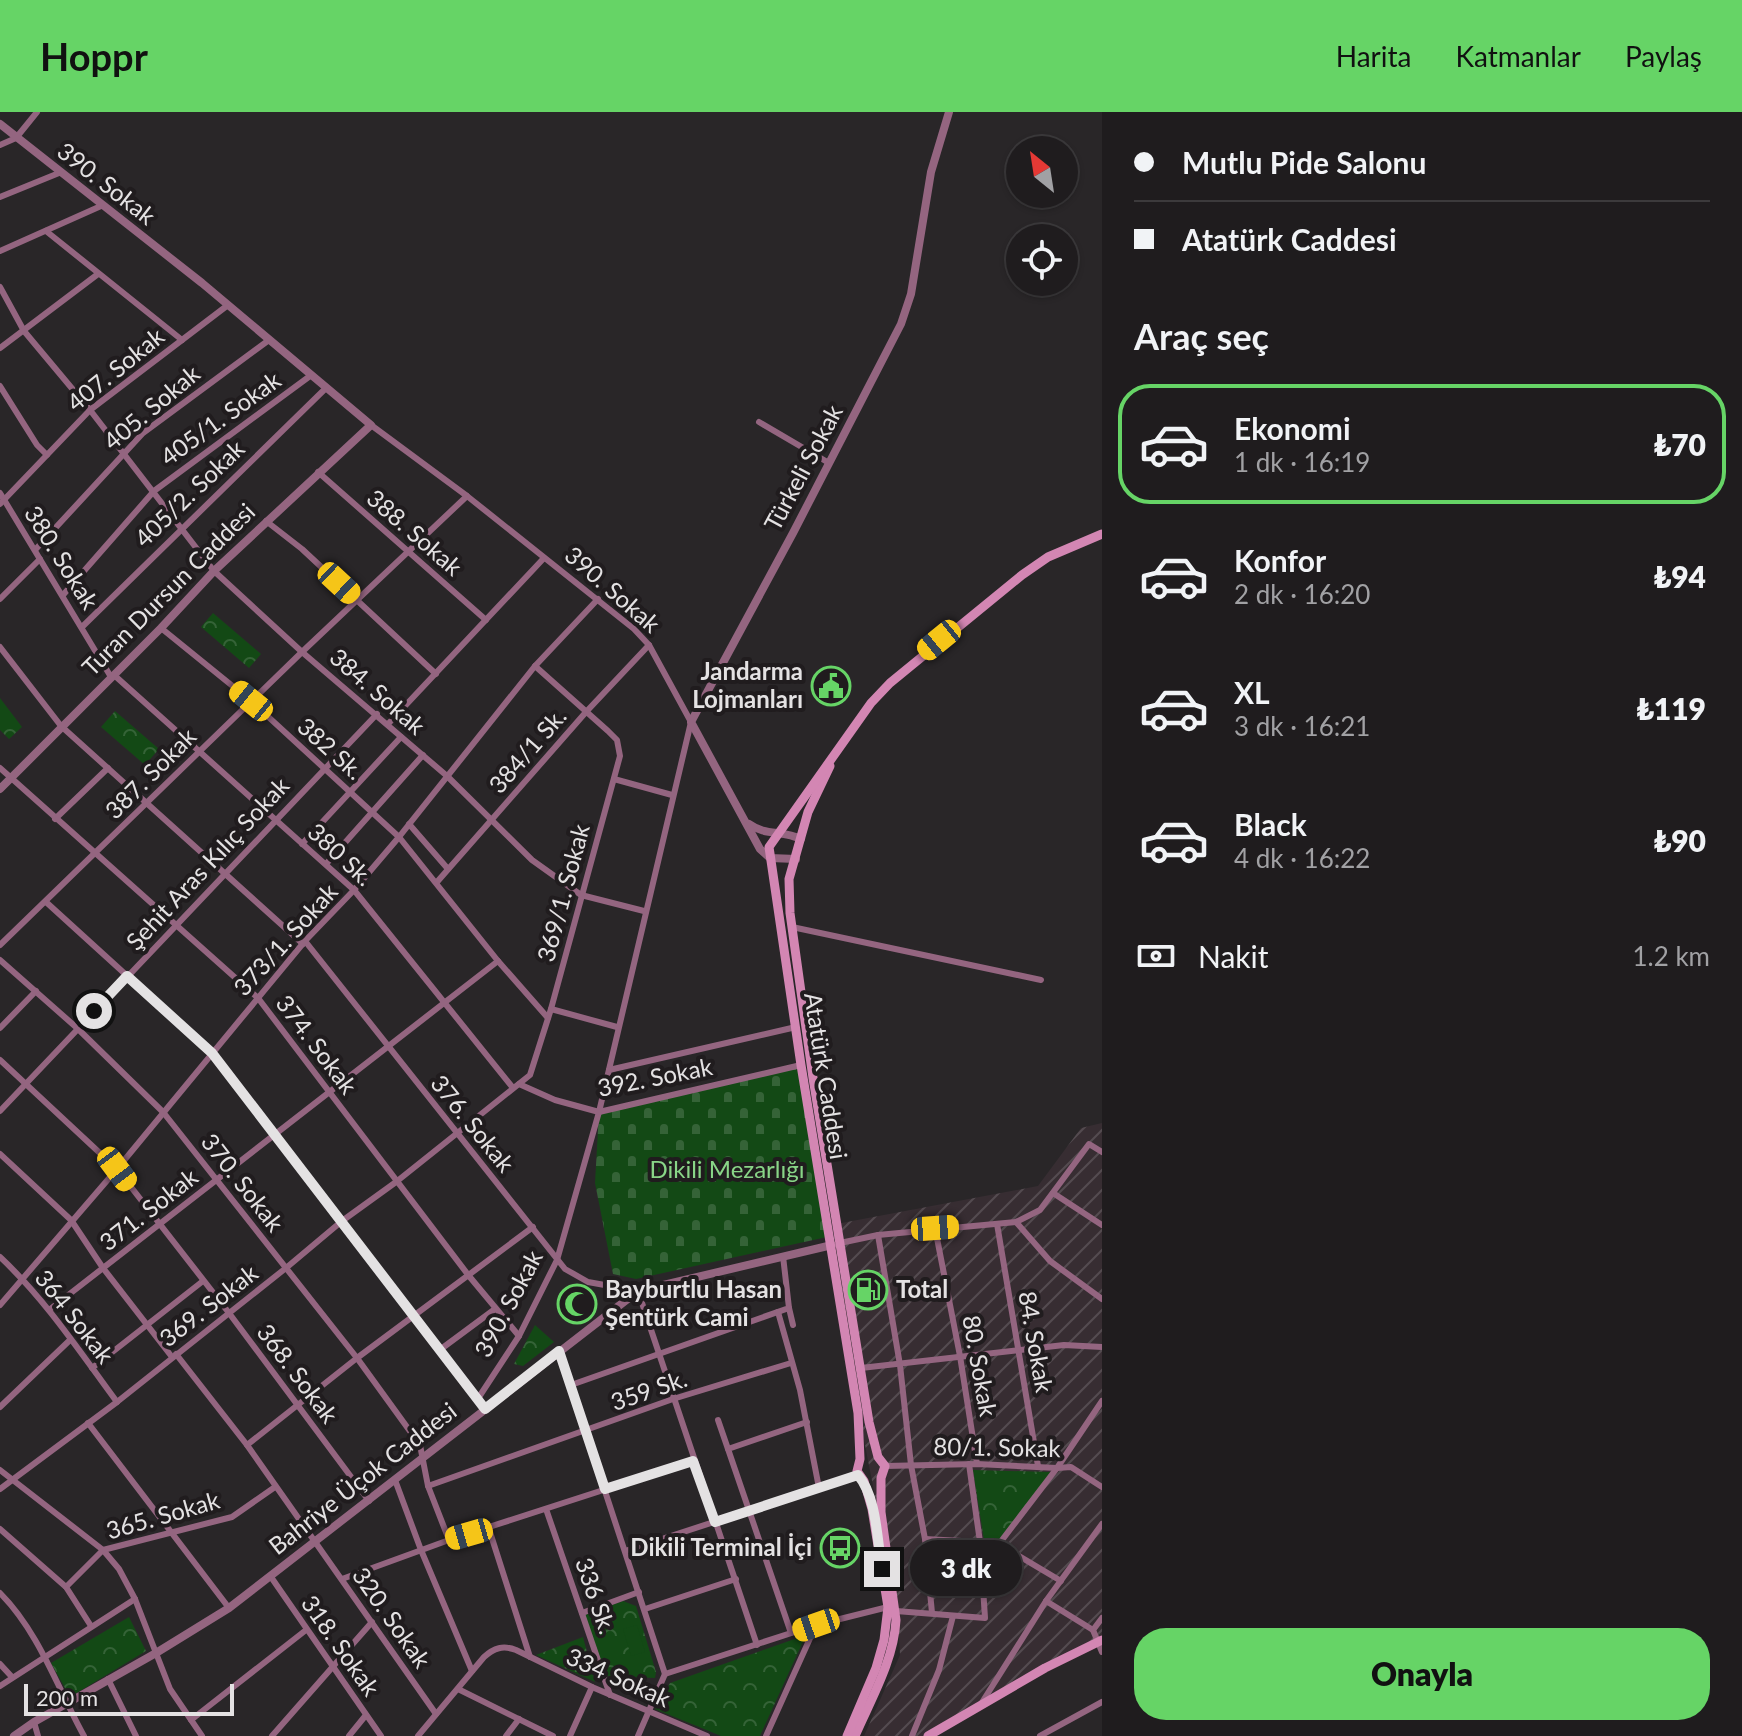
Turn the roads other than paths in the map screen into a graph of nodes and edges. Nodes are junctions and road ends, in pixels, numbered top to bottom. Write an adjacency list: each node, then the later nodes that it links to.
1 (37, 112): 4 (street)
2 (949, 112): 26 (street, Türkeli Sokak)
3 (0, 124): 4 (street, 390. Sokak)
4 (16, 138): 5 (street); 6 (street, 390. Sokak)
5 (0, 145)
6 (59, 173): 7 (street); 8 (street, 390. Sokak)
7 (0, 197)
8 (101, 206): 9 (street); 13 (street, 390. Sokak)
9 (46, 231): 10 (street); 11 (street)
10 (0, 251)
11 (98, 274): 14 (street); 15 (street)
12 (0, 287): 14 (street, 384. Sokak)
13 (228, 305): 15 (street, 407. Sokak); 16 (street, 390. Sokak)
14 (24, 331): 17 (street); 21 (street, 384. Sokak)
15 (182, 340): 21 (street, 407. Sokak)
16 (269, 340): 18 (street, 390. Sokak); 24 (street, 405. Sokak)
17 (0, 348)
18 (310, 376): 20 (street, 390. Sokak); 28 (street, 405/1. Sokak)
19 (0, 386): 25 (street)
20 (325, 389): 23 (street, 390. Sokak); 32 (street, 405/2. Sokak)
21 (90, 410): 24 (street, 384. Sokak); 25 (street, 407. Sokak)
22 (759, 422): 26 (street)
23 (371, 425): 27 (street, Turan Dursun Caddesi); 29 (street, 390. Sokak)
24 (123, 452): 28 (street, 384. Sokak); 34 (street, 405. Sokak)
25 (47, 455): 30 (street, 407. Sokak)
26 (829, 463): 55 (street, Türkeli Sokak)
27 (318, 472): 31 (street, Turan Dursun Caddesi); 35 (street, 388. Sokak)
28 (154, 491): 32 (street, 384. Sokak); 39 (street, 405/1. Sokak)
29 (467, 496): 35 (street, 387. Sokak); 36 (street, 390. Sokak)
30 (1, 499): 34 (street, 380. Sokak)
31 (266, 521): 38 (street, Turan Dursun Caddesi); 42 (street)
32 (181, 528): 38 (street, 384. Sokak); 44 (street, 405/2. Sokak)
33 (1102, 534): 58 (main road, Atatürk Caddesi)
34 (35, 550): 37 (street, 380. Sokak)
35 (408, 552): 42 (street, 387. Sokak); 43 (street, 388. Sokak)
36 (544, 558): 41 (street, 390. Sokak); 43 (street)
37 (40, 559): 39 (street, 380. Sokak); 40 (street)
38 (214, 571): 45 (street, Turan Dursun Caddesi); 48 (street, 384. Sokak)
39 (63, 595): 44 (street, 380. Sokak)
40 (0, 599)
41 (598, 599): 46 (street, 390. Sokak); 49 (street, 373/1. Sokak)
42 (357, 600): 48 (street, 387. Sokak); 50 (street)
43 (486, 620): 50 (street)
44 (82, 627): 51 (street, 380. Sokak)
45 (161, 628): 51 (street, Turan Dursun Caddesi); 52 (street, 382 Sk.)
46 (649, 645): 53 (street, 384/1 Sk.); 55 (street, 390. Sokak)
47 (0, 647): 57 (street, 376. Sokak)
48 (302, 652): 52 (street, 387. Sokak); 54 (street, 384. Sokak)
49 (535, 666): 53 (street); 65 (street, 373/1. Sokak)
50 (436, 674): 56 (street)
51 (113, 676): 57 (street, Turan Dursun Caddesi); 60 (street, 380 Sk.)
52 (251, 701): 60 (street, 387. Sokak); 64 (street, 382 Sk.)
53 (586, 712): 67 (street, 369/1. Sokak); 75 (street, 384/1 Sk.)
54 (377, 714): 56 (street, 384. Sokak); 64 (street, Şehit Aras Kılıç Sokak)
55 (691, 722): 70 (street, 390. Sokak); 76 (street)
56 (388, 724): 59 (street, 384. Sokak)
57 (61, 726): 63 (street, 376. Sokak); 66 (street, Turan Dursun Caddesi)
58 (855, 726): 78 (main road, Atatürk Caddesi); 80 (main road, Atatürk Caddesi)
59 (401, 737): 61 (street, 384. Sokak); 69 (street)
60 (200, 751): 71 (street, 387. Sokak); 74 (street, 380 Sk.)
61 (423, 755): 65 (street, 384. Sokak); 72 (street)
62 (0, 768): 66 (street, 374. Sokak)
63 (108, 768): 71 (street, 376. Sokak); 73 (street)
64 (324, 768): 69 (street, 382 Sk.); 74 (street, Şehit Aras Kılıç Sokak)
65 (447, 776): 75 (street, 384. Sokak); 77 (street, 373/1. Sokak)
66 (11, 778): 68 (street, Turan Dursun Caddesi); 73 (street, 374. Sokak)
67 (614, 779): 70 (street); 90 (street, 369/1. Sokak)
68 (0, 789)
69 (351, 792): 72 (street, 382 Sk.); 81 (street)
70 (672, 795): 92 (street, 390. Sokak)
71 (149, 803): 82 (street, 387. Sokak); 87 (street, 376. Sokak)
72 (374, 811): 79 (street, 382 Sk.); 85 (street)
73 (55, 819): 82 (street, 374. Sokak)
74 (275, 820): 81 (street, 380 Sk.); 87 (street, Şehit Aras Kılıç Sokak)
75 (492, 820): 86 (street, 384/1 Sk.); 90 (street, 384. Sokak)
76 (745, 821): 78 (street); 83 (street)
77 (409, 824): 79 (street, 373/1. Sokak); 86 (street)
78 (776, 833): 80 (street); 83 (main road, Atatürk Caddesi)
79 (399, 837): 88 (street, 382 Sk.); 89 (street, 373/1. Sokak)
80 (801, 839): 84 (main road, Atatürk Caddesi)
81 (302, 844): 85 (street, 380 Sk.)
82 (96, 854): 91 (street, 387. Sokak); 93 (street, 374. Sokak)
83 (770, 858): 84 (street); 107 (main road, Atatürk Caddesi)
84 (796, 859): 94 (main road, Atatürk Caddesi)
85 (326, 864): 89 (street, 380 Sk.)
86 (448, 869): 88 (street, 384/1 Sk.)
87 (224, 871): 93 (street, Şehit Aras Kılıç Sokak); 95 (street, 376. Sokak)
88 (437, 882): 98 (street, 382 Sk.)
89 (354, 890): 95 (street, 373/1. Sokak); 103 (street, 380 Sk.)
90 (581, 895): 92 (street, 384. Sokak); 104 (street, 369/1. Sokak)
91 (46, 902): 96 (street, 387. Sokak); 99 (street)
92 (644, 911): 106 (street, 390. Sokak)
93 (176, 925): 99 (street, Şehit Aras Kılıç Sokak); 102 (street, 374. Sokak)
94 (792, 927): 100 (street); 138 (main road, Atatürk Caddesi)
95 (304, 942): 102 (street, 373/1. Sokak); 110 (street, 376. Sokak)
96 (0, 945)
97 (0, 960): 101 (street, 370. Sokak)
98 (498, 961): 103 (street, 371. Sokak); 105 (street, 382 Sk.)
99 (127, 976): 109 (street, Şehit Aras Kılıç Sokak); 111 (street)
100 (1041, 980)
101 (36, 991): 108 (street); 109 (street, 370. Sokak)
102 (258, 998): 111 (street, 373/1. Sokak); 117 (street, 374. Sokak)
103 (446, 1004): 110 (street, 371. Sokak); 116 (street, 380 Sk.)
104 (551, 1009): 105 (street, 369/1. Sokak); 106 (street)
105 (548, 1018): 116 (street, 369/1. Sokak)
106 (617, 1027): 114 (street, 390. Sokak)
107 (797, 1027): 113 (main road, Atatürk Caddesi); 114 (street)
108 (0, 1028)
109 (77, 1028): 115 (street, Şehit Aras Kılıç Sokak); 119 (street, 370. Sokak)
110 (388, 1045): 117 (street, 371. Sokak); 122 (street, 376. Sokak)
111 (212, 1053): 119 (street, 373/1. Sokak); 121 (street)
112 (0, 1060): 115 (street, 368. Sokak)
113 (801, 1065): 120 (street, 392. Sokak); 138 (main road, Atatürk Caddesi)
114 (609, 1070): 120 (street, 390. Sokak)
115 (25, 1085): 118 (street, Şehit Aras Kılıç Sokak); 125 (street, 368. Sokak)
116 (516, 1086): 120 (street, 392. Sokak); 122 (street, 369. Sokak)
117 (329, 1090): 121 (street, 371. Sokak); 127 (street, 374. Sokak)
118 (0, 1111)
119 (163, 1112): 125 (street, 373/1. Sokak); 126 (street, 370. Sokak)
120 (599, 1112): 141 (street, 390. Sokak)
121 (276, 1134): 126 (street, 371. Sokak); 130 (street)
122 (457, 1134): 127 (street, 369. Sokak); 135 (street, 376. Sokak)
123 (1102, 1152): 128 (street)
124 (0, 1154): 129 (street, 320. Sokak)
125 (117, 1169): 129 (street, 373/1. Sokak); 133 (street, 368. Sokak)
126 (217, 1180): 133 (street, 371. Sokak); 143 (street, 370. Sokak)
127 (396, 1182): 130 (street, 369. Sokak); 144 (street, 374. Sokak)
128 (1053, 1193): 131 (street); 134 (street)
129 (71, 1220): 142 (street, 320. Sokak); 145 (street, 373/1. Sokak)
130 (342, 1221): 143 (street, 369. Sokak); 155 (street)
131 (1016, 1222): 132 (street); 148 (street)
132 (997, 1224): 136 (street); 162 (street, 84. Sokak)
133 (160, 1225): 142 (street, 371. Sokak); 146 (street, 368. Sokak)
134 (1102, 1225)
135 (533, 1227): 141 (street, 376. Sokak); 144 (street)
136 (935, 1228): 137 (street); 166 (street, 80. Sokak)
137 (878, 1235): 138 (street); 169 (street)
138 (836, 1244): 139 (street, Bahriye Üçok Caddesi); 171 (main road, Atatürk Caddesi); 188 (main road, Atatürk Caddesi)
139 (783, 1256): 147 (street, Bahriye Üçok Caddesi); 150 (street)
140 (0, 1257): 145 (street, 364 Sokak)
141 (557, 1260): 147 (street, 376. Sokak); 158 (street, 390. Sokak)
142 (103, 1268): 152 (street, 371. Sokak); 156 (street, 320. Sokak)
143 (286, 1268): 154 (street, 369. Sokak); 167 (street, 370. Sokak)
144 (469, 1276): 151 (street, 374. Sokak); 155 (street)
145 (22, 1278): 149 (street, 373/1. Sokak); 152 (street, 364 Sokak)
146 (203, 1281): 154 (street, 368. Sokak); 156 (street)
147 (638, 1291): 163 (street, Bahriye Üçok Caddesi); 164 (street)
148 (1102, 1299)
149 (0, 1305)
150 (789, 1308): 153 (street); 157 (street)
151 (495, 1309): 158 (street, 374. Sokak); 161 (street)
152 (49, 1310): 159 (street, 364 Sokak)
153 (778, 1312): 164 (street); 168 (street)
154 (229, 1313): 165 (street, 369. Sokak); 177 (street, 368. Sokak)
155 (415, 1315): 161 (street); 167 (street)
156 (147, 1324): 165 (street, 320. Sokak); 170 (street)
157 (793, 1325)
158 (519, 1336): 173 (street, 390. Sokak)
159 (70, 1340): 170 (street, 364 Sokak); 178 (street)
160 (1102, 1347): 162 (street)
161 (441, 1349): 173 (street)
162 (1018, 1350): 166 (street); 194 (street, 84. Sokak)
163 (559, 1351): 172 (street); 179 (street, Bahriye Üçok Caddesi)
164 (658, 1354): 172 (street); 174 (street)
165 (174, 1356): 176 (street, 369. Sokak); 184 (street, 320. Sokak)
166 (960, 1356): 169 (street); 191 (street, 80. Sokak)
167 (357, 1358): 177 (street); 186 (street, 370. Sokak)
168 (791, 1363): 174 (street, 359 Sk.); 181 (street)
169 (900, 1365): 171 (street); 192 (street)
170 (92, 1368): 176 (street, 364 Sokak)
171 (861, 1368): 187 (main road, Atatürk Caddesi)
172 (571, 1385): 183 (street)
173 (479, 1397): 179 (street)
174 (673, 1399): 183 (street, 359 Sk.); 189 (street)
175 (1102, 1401): 195 (street)
176 (117, 1402): 182 (street, 369. Sokak)
177 (299, 1406): 184 (street); 207 (street, 368. Sokak)
178 (0, 1407)
179 (485, 1409): 186 (street, Bahriye Üçok Caddesi)
180 (718, 1420): 185 (street)
181 (807, 1422): 185 (street); 204 (street)
182 (88, 1423): 199 (street, 369. Sokak); 214 (street)
183 (586, 1432): 201 (street, 359 Sk.); 206 (street)
184 (247, 1445): 202 (street, 320. Sokak)
185 (728, 1449): 209 (street)
186 (423, 1456): 200 (street, Bahriye Üçok Caddesi); 201 (street, 370. Sokak)
187 (878, 1457): 188 (main road); 193 (main road, Atatürk Caddesi)
188 (860, 1459): 197 (main road, Atatürk Caddesi)
189 (693, 1461): 206 (street); 210 (street)
190 (969, 1464): 191 (street, 80/1. Sokak); 192 (street, 80/1. Sokak); 218 (street)
191 (977, 1464): 194 (street, 80/1. Sokak)
192 (911, 1465): 193 (street, 80/1. Sokak); 216 (street)
193 (885, 1466): 198 (main road, Atatürk Caddesi)
194 (1038, 1466): 195 (street, 80/1. Sokak)
195 (1057, 1468): 203 (street, 80/1. Sokak); 226 (street)
196 (0, 1470): 199 (street)
197 (861, 1478): 198 (main road); 204 (street); 234 (main road, Atatürk Caddesi)
198 (881, 1478): 234 (main road, Atatürk Caddesi)
199 (11, 1480): 205 (street, 369. Sokak); 220 (street)
200 (395, 1480): 207 (street, Bahriye Üçok Caddesi); 221 (street)
201 (428, 1486): 217 (street, 370. Sokak)
202 (275, 1487): 214 (street, 365. Sokak); 219 (street, 320. Sokak)
203 (1102, 1487)
204 (819, 1488): 209 (street)
205 (0, 1489)
206 (605, 1489): 208 (street); 222 (street)
207 (369, 1501): 219 (street, Bahriye Üçok Caddesi)
208 (546, 1509): 213 (street); 235 (street, 336 Sk.)
209 (748, 1511): 210 (street); 244 (street)
210 (715, 1522): 222 (street); 225 (street)
211 (1102, 1524): 215 (street)
212 (0, 1529): 227 (street)
213 (489, 1529): 217 (street); 249 (street)
214 (171, 1532): 220 (street, 365. Sokak); 232 (street)
215 (1099, 1536): 226 (street)
216 (925, 1539): 218 (street); 236 (street)
217 (449, 1540): 221 (street)
218 (980, 1542): 237 (street)
219 (315, 1543): 223 (street, Bahriye Üçok Caddesi); 224 (street, 320. Sokak)
220 (103, 1550): 227 (street, 365. Sokak); 230 (street)
221 (421, 1550): 224 (street); 252 (street)
222 (625, 1551): 228 (street)
223 (271, 1577): 232 (street, Bahriye Üçok Caddesi); 242 (street, 318. Sokak)
224 (342, 1579): 239 (street, 320. Sokak)
225 (736, 1579): 233 (street); 245 (street)
226 (1061, 1581): 231 (street)
227 (66, 1587): 241 (street)
228 (639, 1592): 233 (street); 235 (street)
229 (0, 1593): 248 (street)
230 (135, 1599): 241 (street); 247 (street)
231 (1046, 1601): 243 (street); 262 (street)
232 (229, 1608): 247 (street, Bahriye Üçok Caddesi)
233 (645, 1609): 253 (street)
234 (892, 1609): 236 (street); 240 (street); 285 (main road, Atatürk Caddesi); 286 (main road, Atatürk Caddesi)
235 (582, 1613): 259 (street, 336 Sk.)
236 (932, 1613): 237 (street)
237 (953, 1616): 287 (street)
238 (1102, 1618): 243 (street)
239 (372, 1622): 251 (street); 264 (street, 320. Sokak)
240 (816, 1625): 244 (street); 284 (street)
241 (91, 1626): 248 (street)
242 (306, 1630): 251 (street, 318. Sokak); 267 (street)
243 (1093, 1630): 246 (street)
244 (791, 1633): 245 (street)
245 (757, 1645): 253 (street)
246 (1100, 1645): 262 (main road)
247 (156, 1653): 255 (street, Bahriye Üçok Caddesi); 267 (street)
248 (44, 1655): 254 (street); 261 (street)
249 (530, 1657): 252 (street, 334 Sokak); 257 (street, 334 Sokak)
250 (0, 1664): 254 (street)
251 (331, 1667): 265 (street, 318. Sokak); 275 (street)
252 (472, 1671): 258 (street)
253 (665, 1674): 263 (street)
254 (12, 1677): 256 (street)
255 (108, 1679): 261 (street, Bahriye Üçok Caddesi); 273 (street)
256 (0, 1686)
257 (592, 1687): 259 (street, 334 Sokak); 281 (street)
258 (458, 1689): 264 (street); 266 (street)
259 (610, 1695): 263 (street, 334 Sokak)
260 (1102, 1702): 288 (street)
261 (66, 1703): 268 (street, Bahriye Üçok Caddesi); 272 (street)
262 (981, 1704): 269 (main road)
263 (648, 1712): 282 (street); 283 (street, 334 Sokak)
264 (436, 1714): 278 (street)
265 (366, 1715): 276 (street); 277 (street, 318. Sokak)
266 (519, 1719): 279 (street); 280 (street)
267 (191, 1720): 274 (street)
268 (34, 1722): 270 (street, Bahriye Üçok Caddesi); 271 (street)
269 (933, 1735)
270 (14, 1736)
271 (38, 1736)
272 (84, 1736)
273 (136, 1736)
274 (202, 1736)
275 (272, 1736)
276 (349, 1736)
277 (381, 1736)
278 (418, 1736)
279 (506, 1736)
280 (553, 1736)
281 (570, 1736)
282 (638, 1736)
283 (707, 1736)
284 (766, 1736)
285 (847, 1736)
286 (855, 1736)
287 (912, 1736)
288 (1040, 1736)

